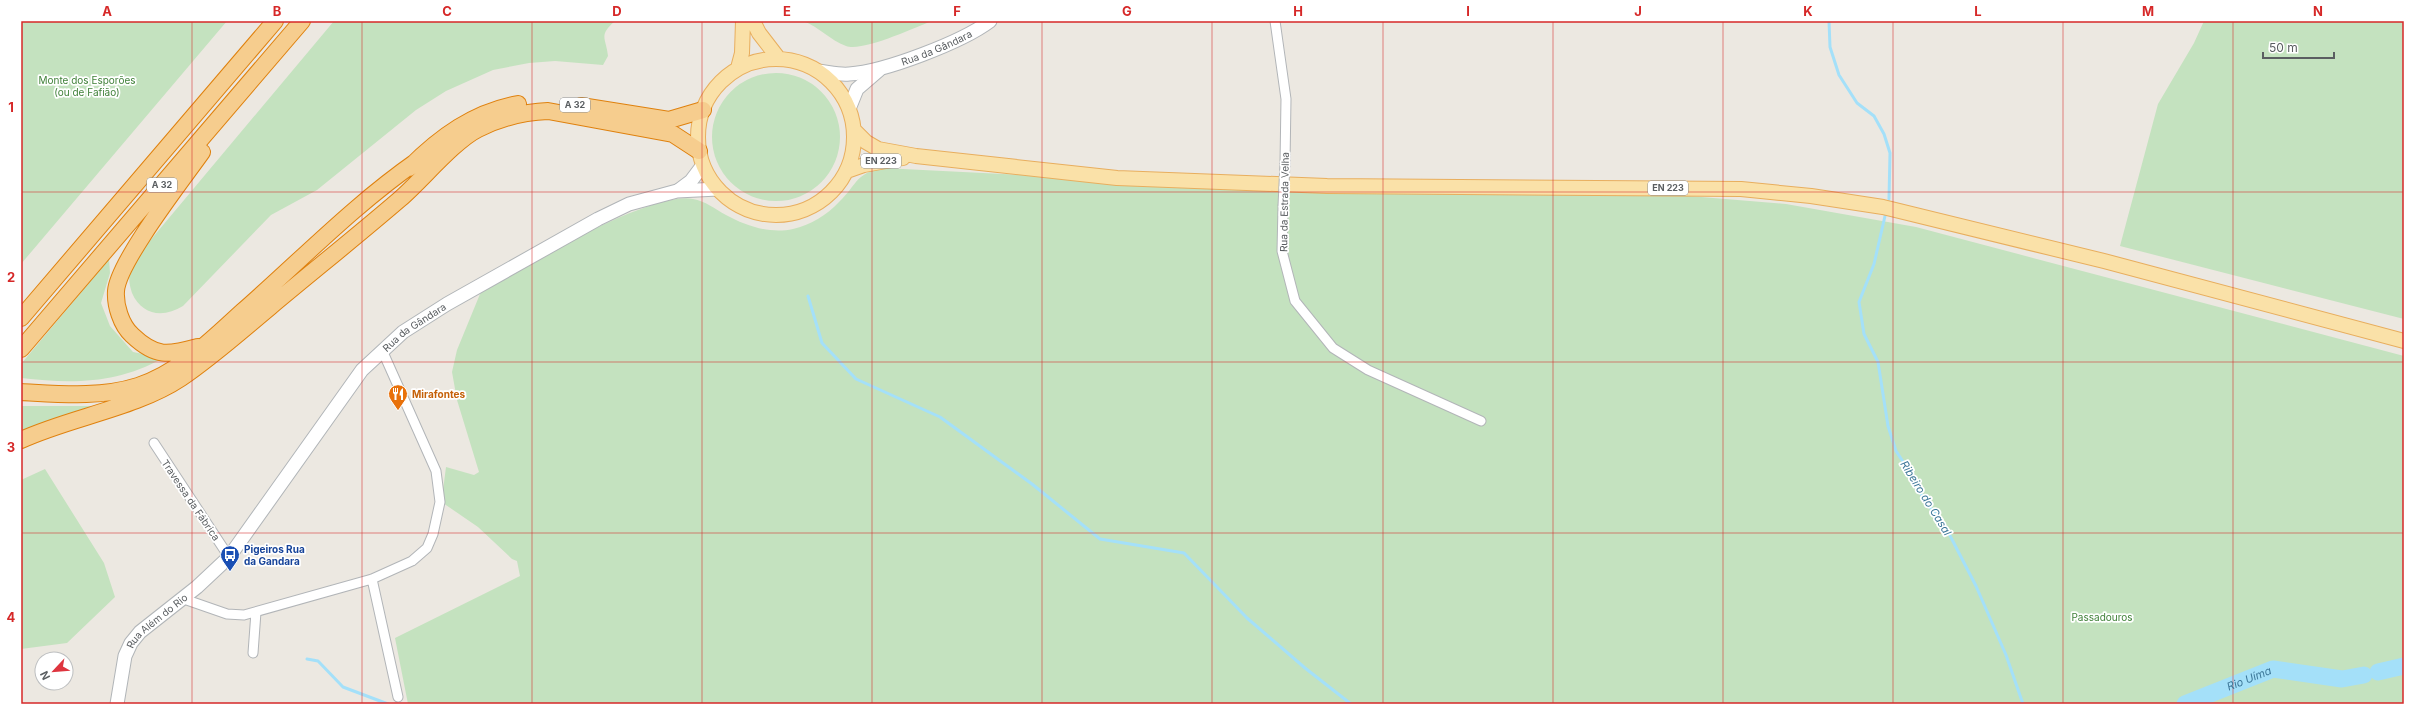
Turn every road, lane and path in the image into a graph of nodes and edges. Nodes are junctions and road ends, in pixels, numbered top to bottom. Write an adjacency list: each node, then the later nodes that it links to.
1 (275, 21): 20 (highway, A 32)
2 (302, 21): 11 (highway, A 32)
3 (743, 21): 8 (main road)
4 (753, 21): 7 (main road)
5 (990, 21): 9 (main road, Rua da Gândara)
6 (1275, 21): 28 (street, Rua da Estrada Velha, bridge)
7 (779, 59): 8 (main road); 10 (main road)
8 (738, 68): 13 (main road)
9 (881, 69): 10 (main road, Rua da Gândara); 12 (main road, Rua da Gândara)
10 (818, 72): 12 (main road)
11 (249, 83): 22 (highway, A 32); 23 (highway, A 32)
12 (849, 109): 14 (main road)
13 (703, 110): 16 (main road); 22 (highway, A 32)
14 (854, 130): 15 (main road, EN 223); 17 (main road)
15 (916, 156): 17 (main road, EN 223); 21 (main road, EN 223)
16 (701, 158): 18 (main road); 19 (main road, Rua da Gândara); 26 (highway, A 32)
17 (847, 170): 18 (main road)
18 (718, 189): 19 (main road, Rua da Gândara)
19 (677, 192): 24 (main road, Rua da Gândara)
20 (21, 318)
21 (2404, 341)
22 (204, 346): 25 (highway, A 32)
23 (21, 349)
24 (382, 350): 31 (main road, Rua da Gândara); 32 (street)
25 (21, 392)
26 (140, 398): 27 (highway, A 32); 29 (highway, A 32)
27 (21, 400)
28 (1480, 421)
29 (21, 440)
30 (154, 443): 31 (street, Travessa da Fábrica)
31 (229, 557): 33 (main road, Rua Além do Rio)
32 (372, 579): 34 (street); 36 (street)
33 (181, 598): 34 (street); 37 (main road, Rua Além do Rio)
34 (256, 612): 35 (street)
35 (253, 654)
36 (398, 697)
37 (116, 704)

